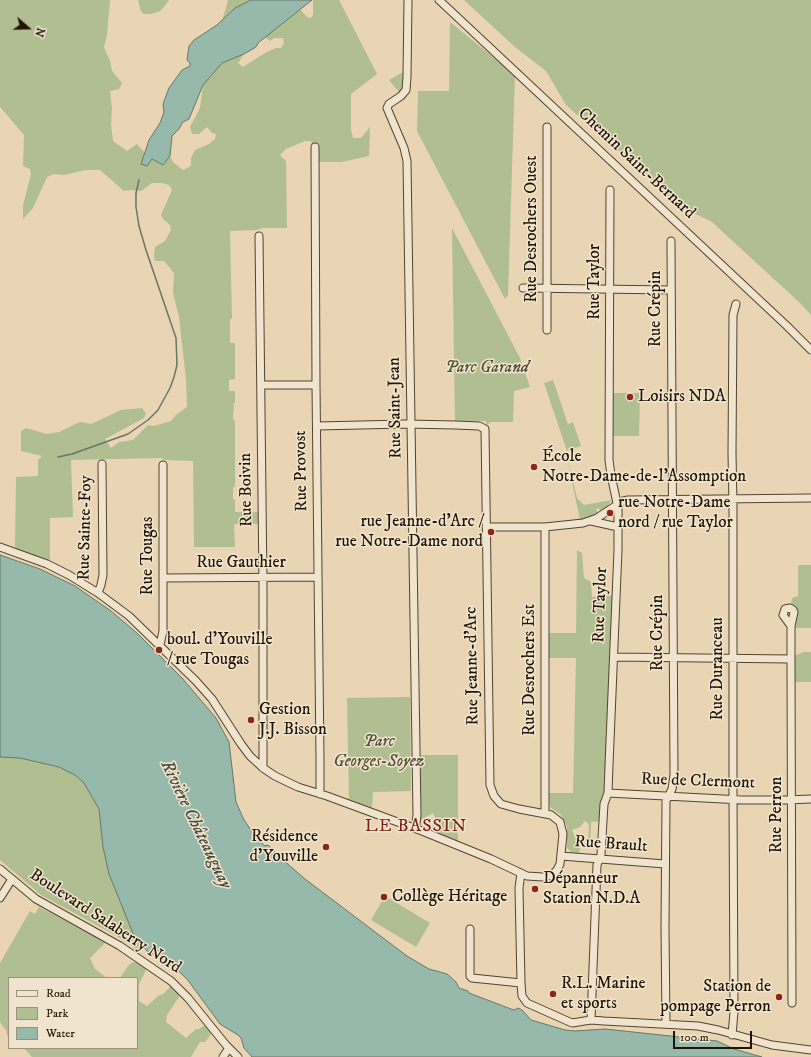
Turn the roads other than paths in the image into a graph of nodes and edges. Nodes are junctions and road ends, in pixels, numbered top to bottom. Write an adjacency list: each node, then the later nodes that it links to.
1 (408, 0): 17 (street, Rue Saint-Jean)
2 (439, 0): 14 (street, Chemin Saint-Bernard)
3 (547, 128): 9 (street, Rue Desrochers Ouest)
4 (315, 147): 16 (street, Rue Provost)
5 (610, 190): 10 (street, Rue Taylor)
6 (259, 236): 15 (street, Rue Boivin)
7 (671, 241): 11 (street, Rue Crépin)
8 (523, 288): 9 (street)
9 (547, 288): 10 (street); 13 (street, Rue Desrochers Ouest)
10 (610, 289): 11 (street); 24 (street, Rue Taylor)
11 (671, 290): 22 (street, Rue Crépin)
12 (736, 304): 23 (street, Rue Duranceau)
13 (547, 330)
14 (811, 350)
15 (261, 385): 16 (street); 32 (street, Rue Boivin)
16 (316, 385): 18 (street, Rue Provost)
17 (411, 424): 18 (street); 26 (street, Rue Jeanne-d'Arc); 50 (street, Rue Saint-Jean)
18 (317, 426): 30 (street, Rue Provost)
19 (102, 464): 33 (street, Rue Sainte-Foy)
20 (163, 465): 31 (street, Rue Tougas)
21 (811, 498): 23 (street)
22 (672, 499): 23 (street); 24 (street); 37 (street, Rue Crépin)
23 (733, 499): 38 (street, Rue Duranceau)
24 (617, 504): 25 (street); 28 (street, Rue Taylor)
25 (591, 521): 27 (street); 28 (street)
26 (486, 527): 27 (street); 49 (street, Rue Jeanne-d'Arc)
27 (545, 527): 49 (street, Rue Desrochers Est)
28 (618, 527): 36 (street, Rue Taylor)
29 (0, 547): 33 (street, Rue Brault)
30 (318, 577): 32 (street, Rue Gauthier); 44 (street, Rue Provost)
31 (163, 578): 32 (street, Rue Gauthier); 35 (street, Rue Tougas)
32 (263, 578): 40 (street, Rue Boivin)
33 (98, 592): 35 (street, Rue Brault)
34 (791, 626): 39 (street, Rue Perron)
35 (160, 645): 41 (street, Rue Brault)
36 (614, 657): 37 (street); 43 (street, Rue Taylor)
37 (673, 657): 38 (street); 45 (street, Rue Crépin)
38 (733, 658): 39 (street); 46 (street, Rue Duranceau)
39 (791, 658): 48 (street, Rue Perron)
40 (264, 743): 41 (street); 42 (street, Rue Boivin)
41 (250, 756): 42 (street, Rue Brault)
42 (263, 768): 44 (street, Rue Brault)
43 (608, 793): 45 (street, Rue de Clermont); 52 (street, Rue Taylor)
44 (320, 794): 50 (street, Rue Brault)
45 (668, 796): 46 (street, Rue de Clermont); 53 (street, Rue Crépin)
46 (733, 799): 48 (street, Rue de Clermont); 63 (street, Rue Duranceau)
47 (811, 799): 48 (street, Rue de Clermont)
48 (792, 800): 60 (street, Rue Perron)
49 (545, 813): 51 (street, Rue Jeanne-d'Arc)
50 (414, 828): 55 (street, Rue Brault)
51 (561, 856): 52 (street, Rue Brault); 55 (street, Rue Brault)
52 (598, 859): 53 (street, Rue Brault); 61 (street, Rue Taylor)
53 (665, 864): 62 (street, Rue Crépin)
54 (0, 868): 56 (street, Boulevard Salaberry Nord)
55 (521, 873): 59 (street)
56 (12, 879): 57 (street); 64 (street, Boulevard Salaberry Nord)
57 (0, 898)
58 (470, 929): 59 (street)
59 (521, 983): 61 (street)
60 (792, 1003)
61 (591, 1020): 62 (street)
62 (666, 1024): 63 (street)
63 (732, 1035): 65 (street)
64 (229, 1048): 66 (street); 67 (street, Boulevard Salaberry Nord)
65 (811, 1050)
66 (223, 1057)
67 (238, 1057)

